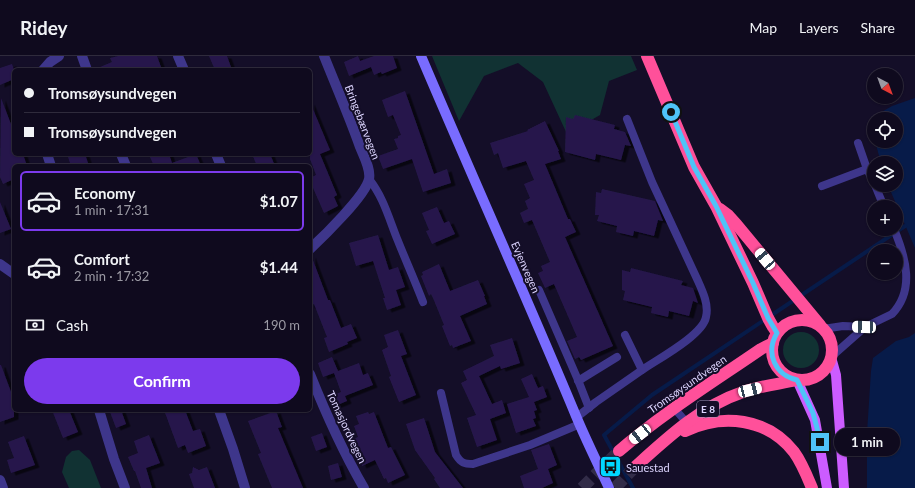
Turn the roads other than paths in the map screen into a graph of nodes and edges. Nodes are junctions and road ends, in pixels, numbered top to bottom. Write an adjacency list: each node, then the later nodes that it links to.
1 (82, 56): 8 (street)
2 (178, 56): 9 (street)
3 (324, 56): 13 (street, Bringebærvegen)
4 (421, 56): 37 (street, Evjenvegen)
5 (647, 56): 15 (highway)
6 (55, 57): 7 (street)
7 (45, 68)
8 (86, 68)
9 (183, 68)
10 (627, 119): 28 (lane)
11 (858, 143): 12 (lane)
12 (867, 169): 14 (lane)
13 (369, 179): 17 (street); 21 (lane)
14 (822, 186)
15 (716, 206): 23 (highway); 25 (highway)
16 (897, 236): 22 (lane)
17 (312, 247)
18 (0, 264): 19 (street)
19 (12, 273)
20 (539, 290): 31 (lane)
21 (423, 302)
22 (864, 327): 23 (lane); 27 (lane)
23 (823, 329): 25 (highway, E 8); 27 (highway)
24 (625, 335): 28 (lane)
25 (775, 338): 30 (highway); 34 (highway, Tromsøysundvegen / E 8)
26 (617, 357): 31 (lane)
27 (831, 357): 30 (highway, E 8); 50 (main road)
28 (642, 370): 33 (lane)
29 (312, 379): 46 (street, Tomasjordvegen)
30 (797, 380): 38 (highway, E 8); 49 (main road)
31 (578, 381): 33 (lane)
32 (441, 393): 37 (lane)
33 (589, 408): 37 (lane)
34 (674, 408): 38 (lane); 40 (highway, Tromsøysundvegen / E 8)
35 (100, 412): 44 (street)
36 (220, 412): 45 (street)
37 (578, 421): 47 (street, Evjenvegen)
38 (687, 423): 39 (highway, E 8)
39 (663, 442): 41 (highway, E 8); 48 (highway, E 8)
40 (619, 451)
41 (635, 467)
42 (0, 480): 43 (street)
43 (3, 488)
44 (125, 488)
45 (245, 488)
46 (364, 488)
47 (609, 488)
48 (812, 488)
49 (827, 488)
50 (844, 488)

